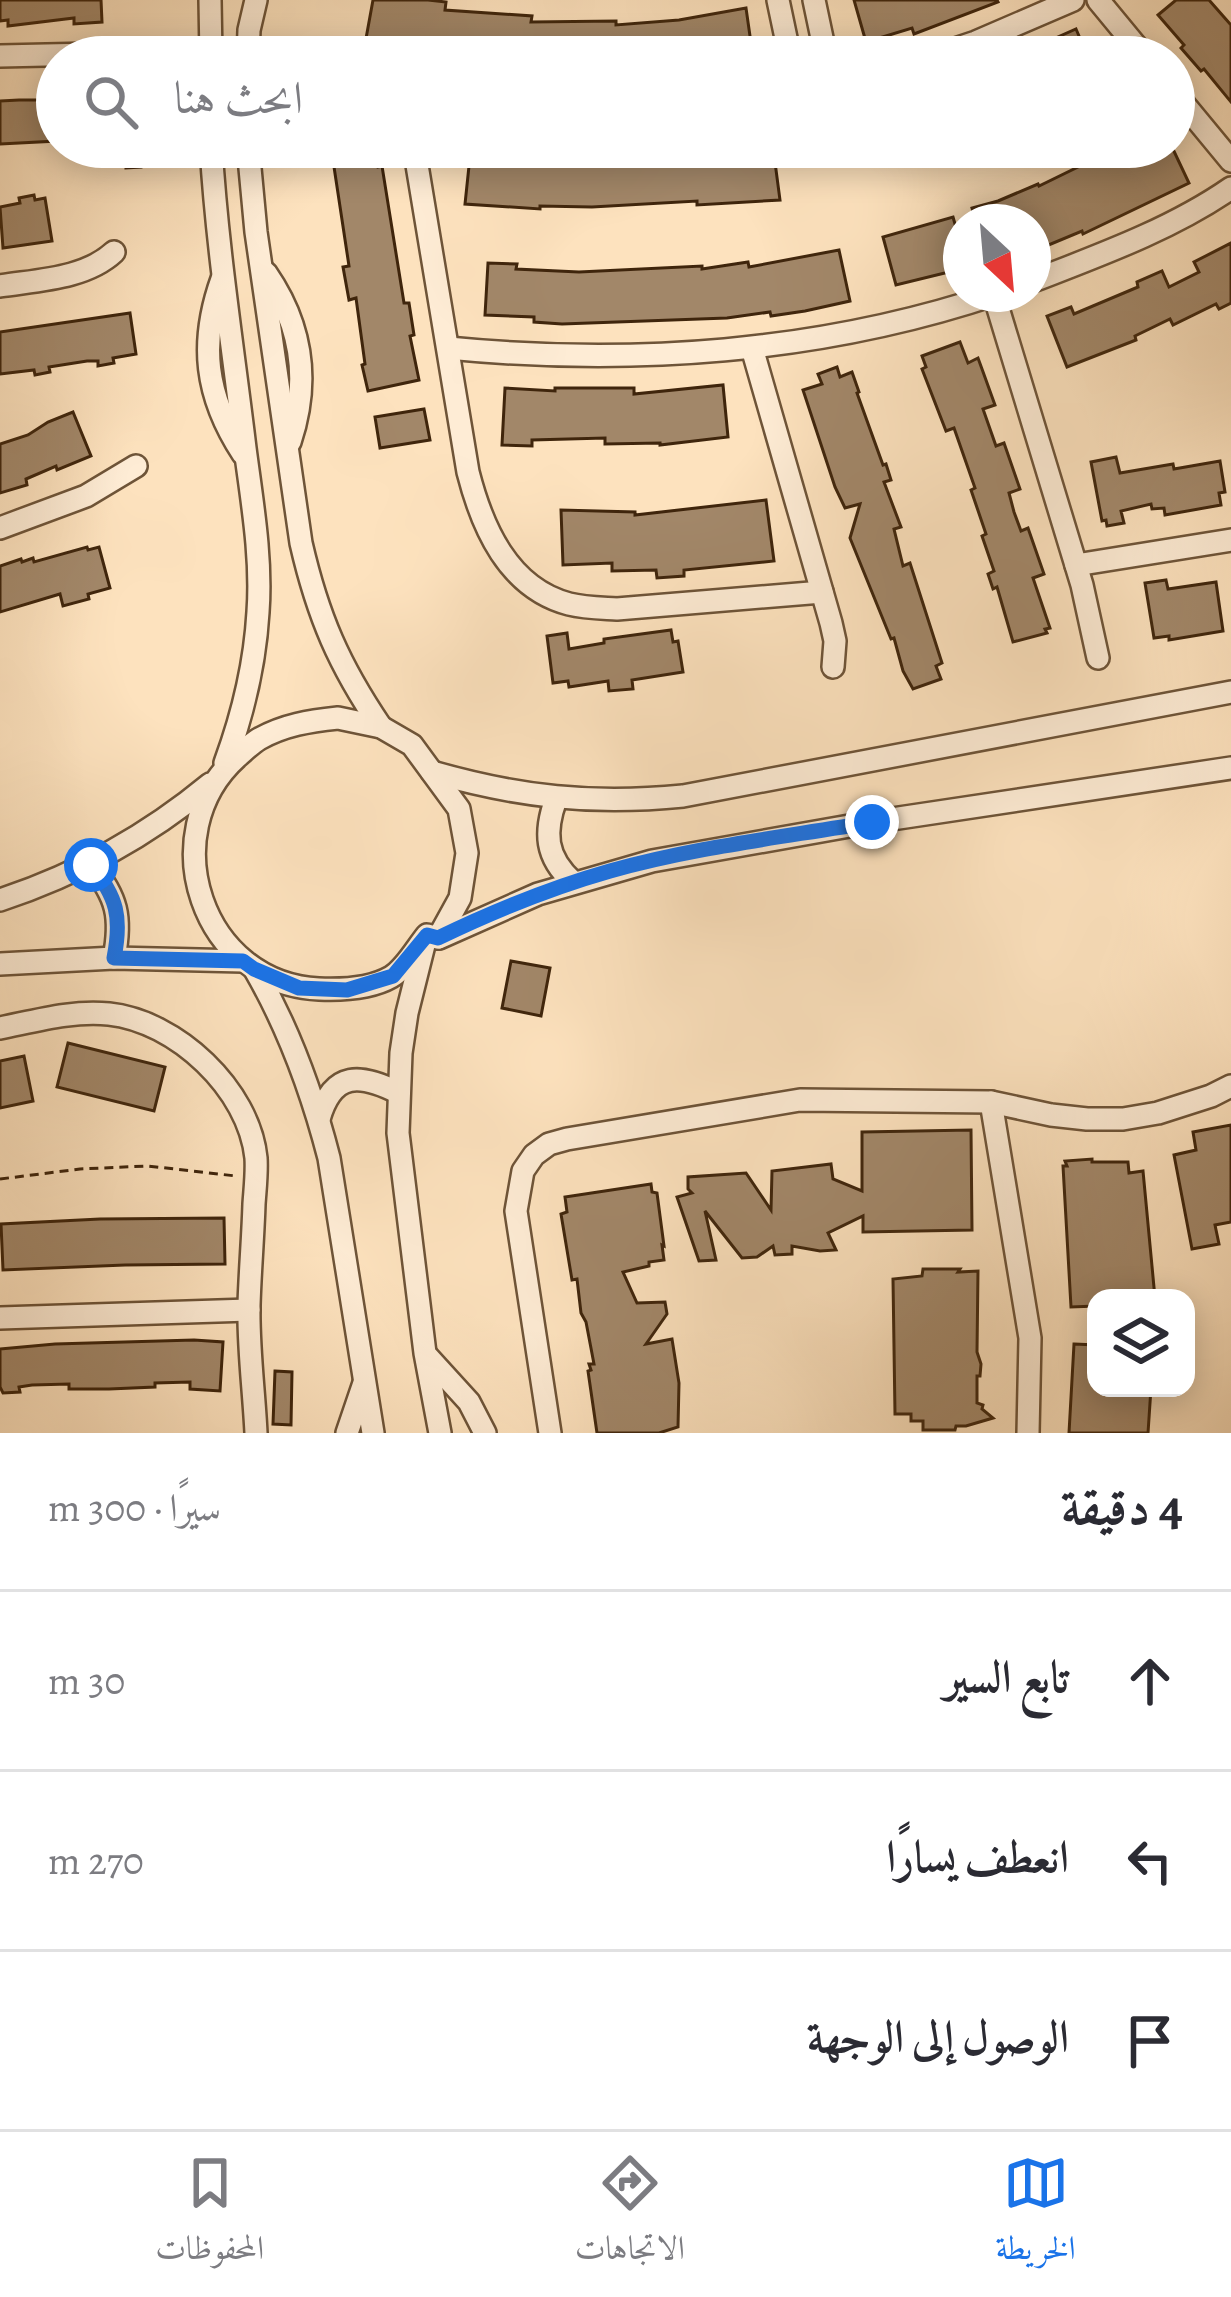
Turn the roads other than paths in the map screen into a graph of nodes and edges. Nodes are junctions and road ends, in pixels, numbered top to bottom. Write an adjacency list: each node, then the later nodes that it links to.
1 (210, 0): 7 (street)
2 (256, 0): 8 (street)
3 (778, 0): 9 (street)
4 (814, 0): 10 (street)
5 (1073, 0): 11 (street)
6 (1097, 0): 12 (street)
7 (211, 36)
8 (251, 36)
9 (786, 36)
10 (822, 36)
11 (990, 36)
12 (1127, 36)
13 (36, 55): 14 (street)
14 (0, 56)
15 (1195, 117): 16 (street)
16 (1231, 161)
17 (214, 168): 23 (street)
18 (250, 168): 22 (street)
19 (418, 168): 30 (street)
20 (1231, 188): 24 (street)
21 (114, 252): 25 (street)
22 (261, 266): 26 (street); 34 (street)
23 (224, 272): 27 (street); 35 (street)
24 (1051, 274)
25 (0, 286)
26 (265, 294): 27 (street); 32 (street)
27 (227, 301): 33 (street)
28 (943, 308): 31 (street)
29 (1000, 312): 39 (street)
30 (448, 348): 31 (street); 40 (street)
31 (752, 348): 40 (street)
32 (283, 414): 33 (street); 34 (street)
33 (242, 421): 35 (street)
34 (288, 448): 44 (street)
35 (247, 459): 47 (street)
36 (136, 466): 37 (street)
37 (0, 527)
38 (1231, 540): 39 (street)
39 (1076, 565): 41 (street)
40 (822, 592): 42 (street)
41 (1098, 658)
42 (833, 667)
43 (1231, 692): 48 (street)
44 (381, 728): 46 (street); 47 (street)
45 (1231, 769): 50 (street)
46 (432, 772): 48 (street); 52 (street)
47 (219, 775): 49 (street); 55 (street)
48 (556, 799): 50 (street)
49 (91, 865): 51 (street); 53 (street)
50 (573, 882): 52 (street)
51 (0, 900)
52 (433, 937): 55 (street); 58 (street)
53 (114, 958): 54 (street); 55 (street)
54 (0, 964)
55 (249, 965): 60 (street)
56 (0, 1028): 61 (street)
57 (1231, 1086): 59 (street)
58 (399, 1093): 60 (street); 63 (street)
59 (991, 1102): 70 (street); 71 (street)
60 (319, 1119): 64 (street)
61 (249, 1310): 62 (street); 65 (street)
62 (0, 1318)
63 (425, 1353): 68 (street); 69 (street)
64 (364, 1382): 66 (street); 67 (street)
65 (256, 1433)
66 (347, 1433)
67 (373, 1433)
68 (440, 1433)
69 (485, 1433)
70 (550, 1433)
71 (1028, 1433)

